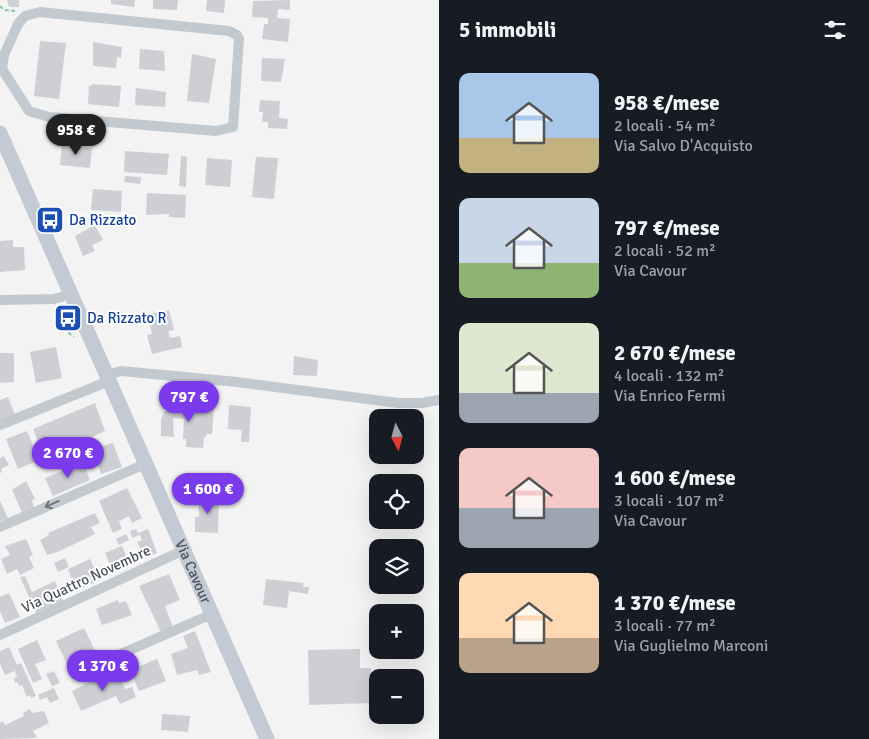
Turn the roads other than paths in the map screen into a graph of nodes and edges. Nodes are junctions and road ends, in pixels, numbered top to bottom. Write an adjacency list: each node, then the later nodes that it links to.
1 (1, 69): 1 (street)
2 (0, 133): 3 (main road, Via Cavour)
3 (70, 294): 4 (street); 5 (main road, Via Cavour)
4 (0, 300)
5 (107, 378): 6 (street); 7 (street); 8 (main road, Via Cavour)
6 (439, 400)
7 (0, 425)
8 (145, 464): 9 (street, one-way to 9); 10 (main road, Via Cavour)
9 (0, 527)
10 (184, 550): 11 (main road, Via Cavour); 12 (street, Via Quattro Novembre)
11 (212, 614): 13 (street); 14 (main road, Via Cavour)
12 (0, 635)
13 (114, 657)
14 (268, 739)

